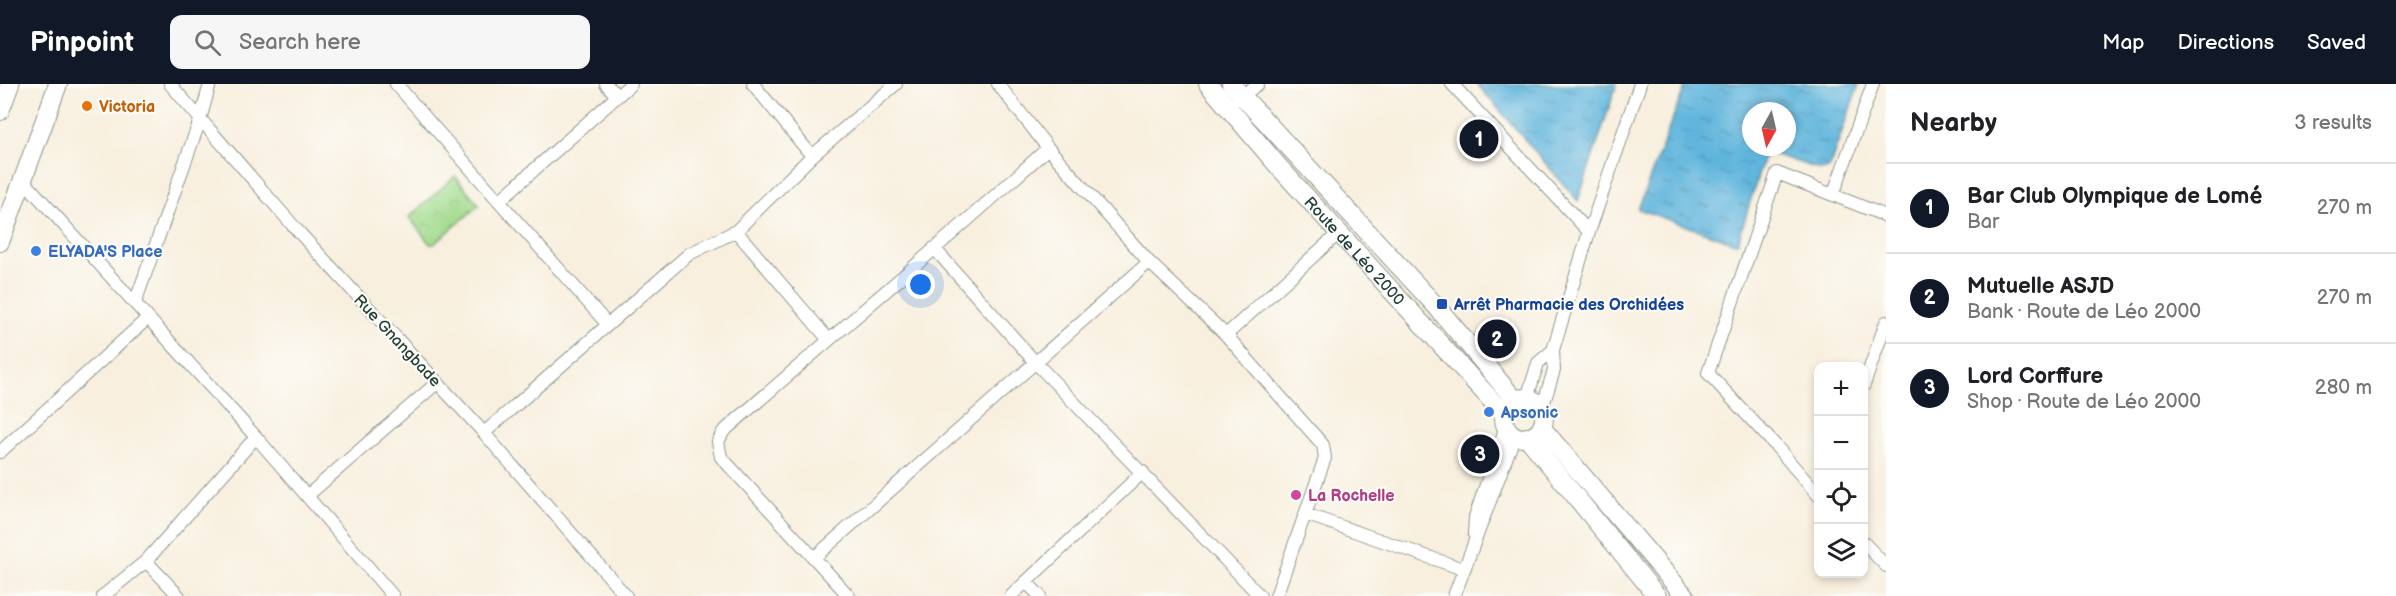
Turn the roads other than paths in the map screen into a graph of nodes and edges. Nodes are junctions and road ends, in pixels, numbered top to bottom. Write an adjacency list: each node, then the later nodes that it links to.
1 (10, 84): 18 (street)
2 (58, 84): 22 (street)
3 (170, 84): 19 (street, Rue Gnangbade)
4 (210, 84): 19 (street)
5 (396, 84): 24 (street)
6 (606, 84): 16 (street)
7 (631, 84): 16 (street)
8 (753, 84): 21 (street)
9 (896, 84): 21 (street)
10 (998, 84): 20 (street)
11 (1208, 84): 17 (street, Route de Léo 2000)
12 (1258, 84): 17 (street)
13 (1452, 84): 27 (street)
14 (1640, 84): 27 (street)
15 (1873, 84): 23 (street)
16 (617, 96): 24 (street)
17 (1234, 96): 28 (street, Route de Léo 2000); 42 (street, Route de Léo 2000)
18 (0, 111)
19 (200, 120): 32 (street); 41 (street, Rue Gnangbade)
20 (1048, 148): 30 (street); 31 (street)
21 (812, 156): 26 (street)
22 (24, 180): 29 (street); 32 (street)
23 (1833, 195): 25 (street); 47 (street)
24 (499, 201): 35 (street)
25 (1886, 216)
26 (736, 231): 35 (street); 37 (street)
27 (1589, 232): 38 (street)
28 (1340, 233): 36 (street); 42 (street, Route de Léo 2000)
29 (0, 242)
30 (934, 248): 37 (street); 39 (street)
31 (1149, 262): 36 (street); 39 (street)
32 (135, 303): 33 (street)
33 (148, 318): 44 (street); 45 (street)
34 (1886, 322): 40 (street)
35 (608, 324): 43 (street)
36 (1226, 335): 49 (street)
37 (828, 339): 51 (street)
38 (1553, 350): 42 (street); 42 (street)
39 (1035, 362): 46 (street); 51 (street)
40 (1868, 371)
41 (438, 382): 43 (street, Rue Gnangbade); 48 (street)
42 (1522, 418): 54 (street); 56 (street, Route de Léo 2000); 67 (street, Route de Léo 2000)
43 (484, 433): 60 (street, Rue Gnangbade)
44 (256, 437): 48 (street); 52 (street)
45 (0, 452)
46 (1143, 472): 55 (street); 64 (street)
47 (1814, 490)
48 (307, 496): 59 (street)
49 (1305, 514): 54 (street); 65 (street)
50 (1868, 548): 53 (street)
51 (814, 557): 61 (street)
52 (146, 561): 57 (street); 58 (street)
53 (1886, 566)
54 (1464, 569): 66 (street)
55 (1026, 582): 62 (street); 63 (street)
56 (1649, 592)
57 (103, 596)
58 (179, 596)
59 (393, 596)
60 (626, 596)
61 (849, 596)
62 (1011, 596)
63 (1040, 596)
64 (1260, 596)
65 (1276, 596)
66 (1454, 596)
67 (1685, 596)

